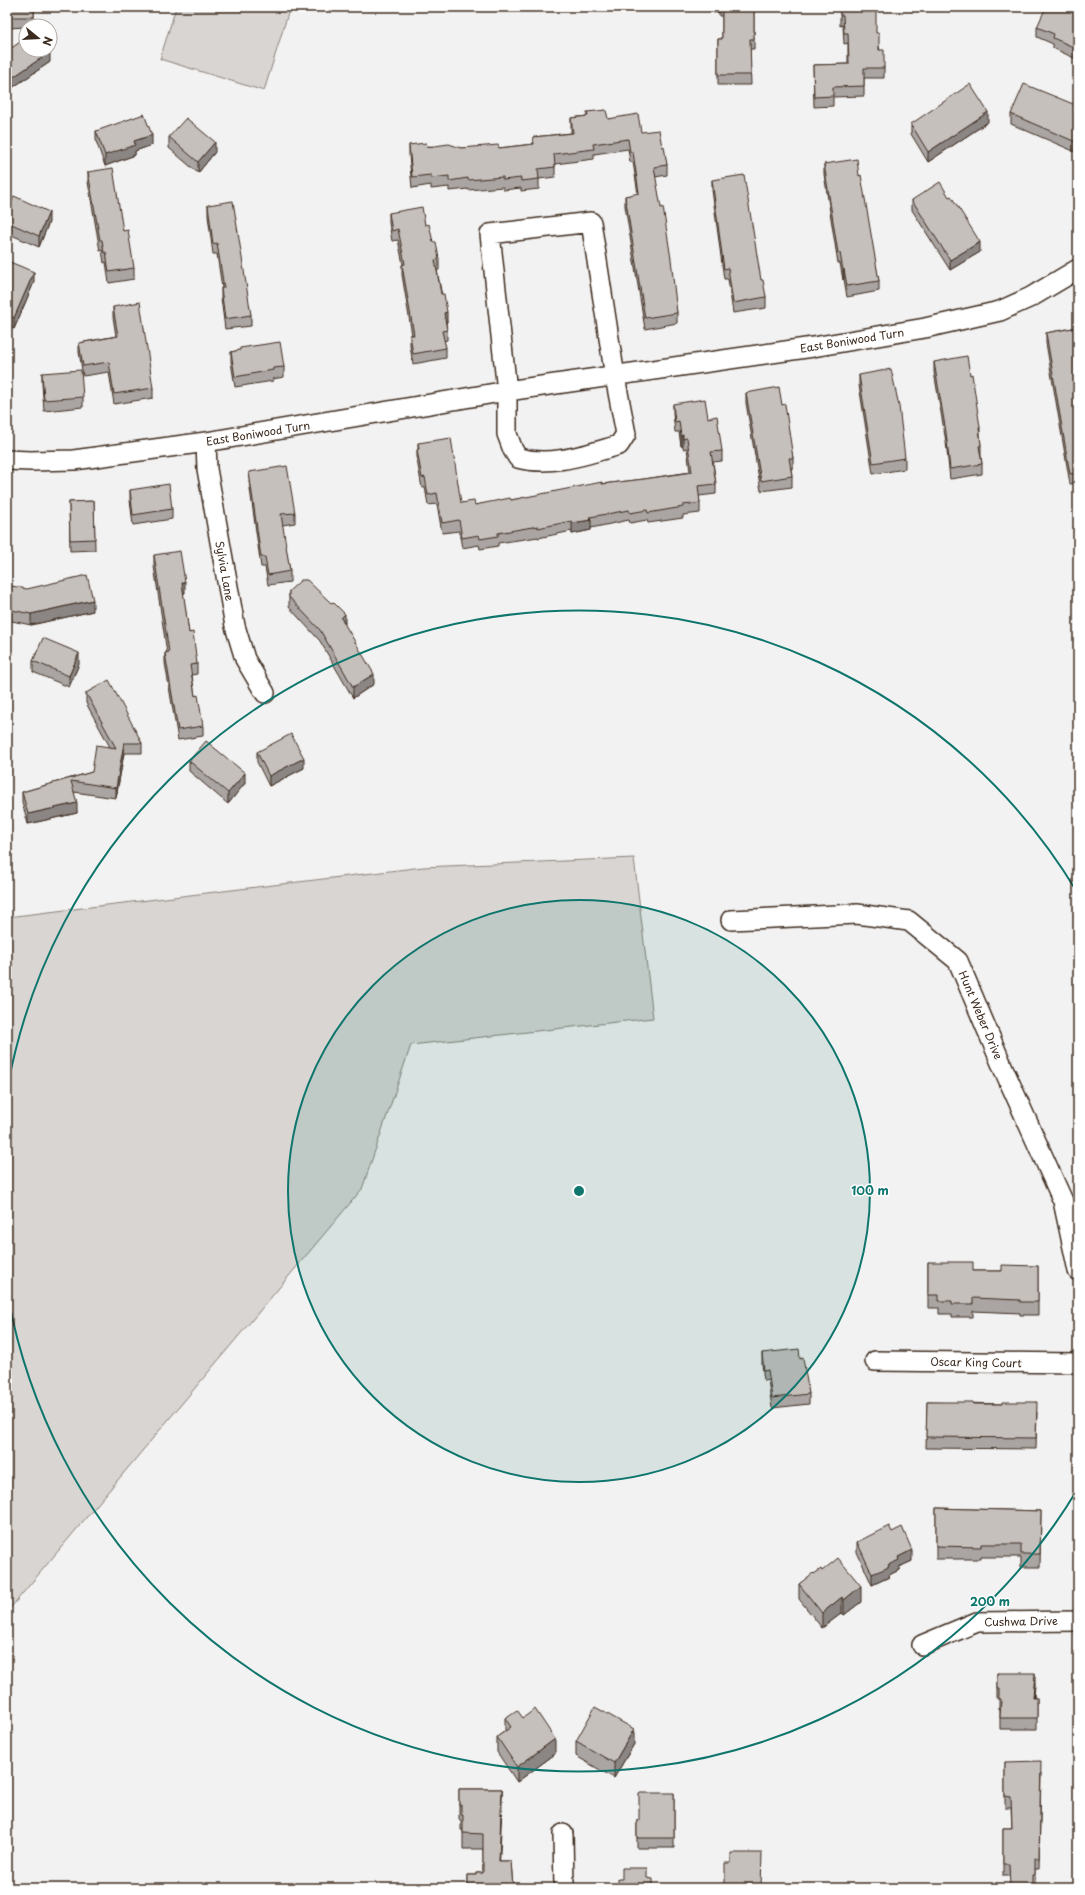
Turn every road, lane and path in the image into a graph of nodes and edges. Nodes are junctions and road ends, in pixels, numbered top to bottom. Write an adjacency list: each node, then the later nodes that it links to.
1 (1078, 269): 2 (street, East Boniwood Turn)
2 (615, 377): 3 (street, East Boniwood Turn); 3 (street); 3 (street)
3 (506, 391): 4 (street, East Boniwood Turn)
4 (206, 442): 5 (street, East Boniwood Turn); 6 (street, Sylvia Lane)
5 (7, 460)
6 (264, 693)
7 (731, 920): 8 (street, Hunt Weber Drive)
8 (1078, 1271)
9 (875, 1361): 10 (street, Oscar King Court)
10 (1078, 1363)
11 (1078, 1620): 12 (street, Cushwa Drive)
12 (922, 1645)
13 (562, 1834): 14 (street)
14 (564, 1888)

